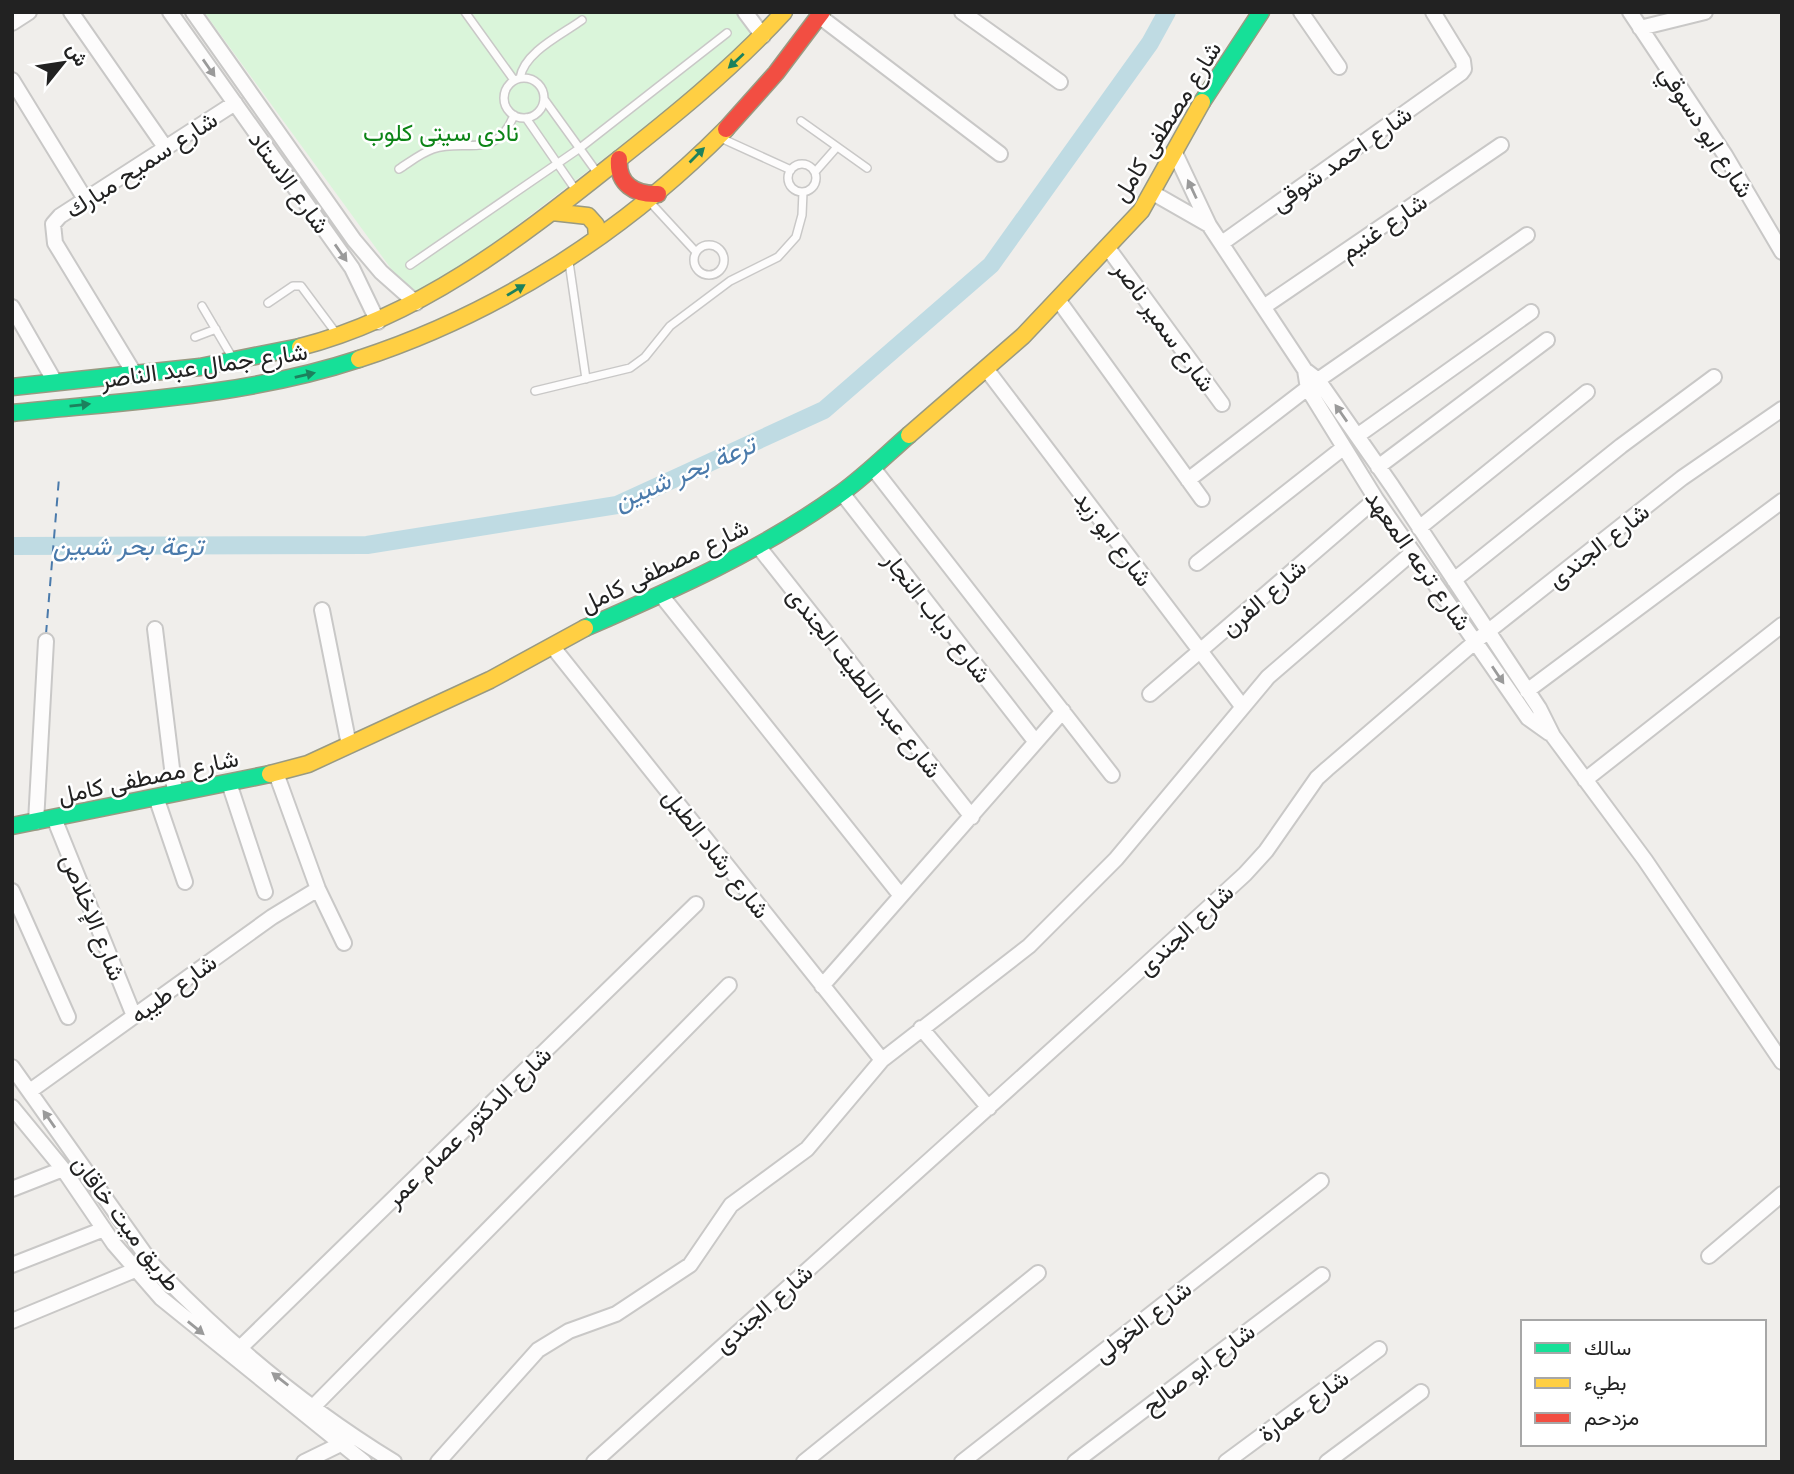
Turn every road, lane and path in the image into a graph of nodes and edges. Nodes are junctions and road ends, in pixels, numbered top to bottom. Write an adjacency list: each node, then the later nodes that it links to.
1 (29, 12): 16 (street)
2 (71, 12): 32 (street)
3 (170, 12): 25 (street, شارع الاستاد, one-way to 25)
4 (193, 12): 62 (street, شارع الاستاد)
5 (465, 12): 21 (lane)
6 (745, 12): 19 (street)
7 (784, 12): 19 (main road, شارع جمال عبد الناصر)
8 (962, 12): 23 (street)
9 (1261, 12): 34 (main road, شارع مصطفى كامل)
10 (1301, 12): 20 (street)
11 (1433, 12): 52 (street, شارع احمد شوقى)
12 (1630, 12): 17 (street, شارع ابو دسوقي)
13 (1705, 12): 17 (street)
14 (820, 14): 29 (main road, شارع جمال عبد الناصر); 35 (street)
15 (582, 20): 21 (lane)
16 (12, 23)
17 (1640, 28): 55 (street, شارع ابو دسوقي)
18 (727, 33): 33 (lane)
19 (763, 36): 36 (main road, شارع جمال عبد الناصر, one-way to 36)
20 (1339, 67)
21 (517, 79): 24 (lane); 26 (lane)
22 (12, 80): 47 (street)
23 (1060, 82)
24 (544, 99): 27 (lane); 33 (lane)
25 (234, 103): 32 (street, شارع سميح مبارك); 67 (street, شارع الاستاد, one-way to 67)
26 (514, 115): 27 (lane); 39 (lane)
27 (526, 118): 37 (lane)
28 (801, 121): 31 (lane)
29 (716, 135): 40 (lane); 46 (main road, شارع جمال عبد الناصر, one-way to 29)
30 (1501, 145): 64 (street, شارع غنيم)
31 (837, 147): 38 (lane); 41 (lane)
32 (165, 148): 47 (street, شارع سميح مبارك)
33 (580, 148): 37 (lane); 42 (lane)
34 (1175, 153): 45 (main road, شارع مصطفى كامل); 49 (street, شارع ترعه المعهد, one-way to 34)
35 (1000, 154)
36 (619, 159): 42 (main road, شارع جمال عبد الناصر); 46 (main road)
37 (558, 164): 43 (lane); 57 (lane)
38 (867, 168)
39 (399, 169)
40 (791, 170): 41 (lane); 44 (lane)
41 (815, 172): 44 (lane)
42 (599, 175): 43 (main road, شارع جمال عبد الناصر)
43 (577, 192): 48 (main road, شارع جمال عبد الناصر)
44 (803, 192): 59 (lane)
45 (1153, 193): 49 (street, شارع ترعه المعهد); 53 (main road, شارع مصطفى كامل)
46 (653, 197): 51 (main road, شارع جمال عبد الناصر); 54 (lane)
47 (85, 199): 74 (street, شارع سميح مبارك)
48 (552, 212): 51 (main road); 62 (main road, شارع جمال عبد الناصر)
49 (1209, 225): 52 (street, شارع ترعه المعهد)
50 (1527, 235): 78 (street)
51 (597, 238): 56 (main road, شارع جمال عبد الناصر)
52 (1222, 243): 64 (street, شارع ترعه المعهد)
53 (1108, 248): 60 (main road, شارع مصطفى كامل); 82 (street, شارع سمير ناصر)
54 (696, 252): 58 (lane); 58 (lane)
55 (1782, 253)
56 (568, 258): 76 (lane); 84 (main road, شارع جمال عبد الناصر, one-way to 56)
57 (410, 265)
58 (721, 269): 59 (lane)
59 (730, 281): 76 (lane)
60 (1059, 301): 73 (main road, شارع مصطفى كامل); 89 (street)
61 (268, 303): 69 (lane)
62 (416, 303): 67 (main road, شارع جمال عبد الناصر)
63 (202, 306): 68 (lane)
64 (1265, 306): 78 (street, شارع ترعه المعهد)
65 (12, 307): 77 (street)
66 (1531, 312): 85 (street)
67 (378, 322): 69 (main road, شارع جمال عبد الناصر)
68 (216, 329): 70 (lane); 72 (lane)
69 (338, 335): 72 (main road, شارع جمال عبد الناصر)
70 (195, 337)
71 (1547, 340): 87 (street)
72 (234, 360): 74 (main road, شارع جمال عبد الناصر)
73 (987, 370): 88 (main road, شارع مصطفى كامل); 109 (street, شارع ابو زيد)
74 (134, 373): 77 (main road, شارع جمال عبد الناصر)
75 (1714, 377): 100 (street)
76 (586, 379): 80 (lane)
77 (55, 382): 79 (main road, شارع جمال عبد الناصر)
78 (1313, 384): 85 (street, شارع ترعه المعهد, one-way to 78); 86 (street, شارع ترعه المعهد); 89 (street)
79 (12, 387)
80 (536, 391)
81 (1587, 392): 96 (street)
82 (1222, 404)
83 (1782, 409): 105 (street, شارع الجندى)
84 (12, 413)
85 (1357, 436): 87 (street, شارع ترعه المعهد)
86 (1343, 448): 92 (street, شارع ترعه المعهد); 99 (street)
87 (1378, 467): 94 (street, شارع ترعه المعهد)
88 (873, 468): 90 (main road, شارع مصطفى كامل); 113 (street)
89 (1188, 480): 91 (street)
90 (842, 493): 97 (main road, شارع مصطفى كامل); 115 (street, شارع دياب النجار)
91 (1202, 499)
92 (1376, 499): 95 (street, شارع ترعه المعهد); 109 (street, شارع الفرن)
93 (1782, 501): 110 (street)
94 (1405, 506): 95 (street); 96 (street, شارع ترعه المعهد)
95 (1391, 520): 98 (street, شارع ترعه المعهد)
96 (1419, 528): 100 (street, شارع ترعه المعهد)
97 (758, 546): 101 (main road, شارع مصطفى كامل); 123 (street, شارع عبد اللطيف الجندى)
98 (1413, 552): 107 (street, شارع ترعه المعهد); 112 (street)
99 (1197, 563)
100 (1454, 580): 105 (street, شارع ترعه المعهد)
101 (661, 595): 108 (main road, شارع مصطفى كامل); 131 (street)
102 (321, 610): 116 (street)
103 (1782, 625): 119 (street)
104 (155, 629): 121 (street)
105 (1488, 631): 107 (street, شارع الجندى); 110 (street, شارع ترعه المعهد)
106 (46, 641): 125 (street)
107 (1476, 641): 114 (street, شارع ترعه المعهد, one-way to 114); 144 (street, شارع الجندى)
108 (552, 646): 116 (main road, شارع مصطفى كامل); 135 (street, شارع رشاد الطبل)
109 (1200, 651): 111 (street, شارع الفرن); 112 (street, شارع ابو زيد)
110 (1527, 691): 114 (street, شارع ترعه المعهد)
111 (1150, 694)
112 (1242, 706): 138 (street)
113 (1063, 711): 115 (street); 118 (street)
114 (1553, 736): 119 (street, شارع ترعه المعهد)
115 (1035, 741): 123 (street)
116 (349, 745): 117 (main road, شارع مصطفى كامل)
117 (276, 773): 120 (main road, شارع مصطفى كامل); 128 (street)
118 (1112, 775)
119 (1585, 780): 140 (street, شارع ترعه المعهد)
120 (229, 783): 121 (main road, شارع مصطفى كامل); 130 (street)
121 (175, 793): 122 (main road, شارع مصطفى كامل)
122 (156, 797): 124 (main road, شارع مصطفى كامل); 127 (street)
123 (972, 817): 131 (street)
124 (54, 818): 125 (main road, شارع مصطفى كامل); 136 (street, شارع الإخلاص)
125 (36, 822): 126 (main road, شارع مصطفى كامل)
126 (12, 826)
127 (185, 882)
128 (318, 889): 133 (street); 136 (street, شارع طيبه)
129 (12, 891): 137 (street)
130 (265, 892)
131 (901, 896): 135 (street)
132 (696, 904): 156 (street, شارع الدكتور عصام عمر)
133 (344, 943)
134 (729, 985): 159 (street)
135 (822, 986): 139 (street, شارع رشاد الطبل)
136 (134, 1016): 142 (street, شارع طيبه)
137 (68, 1017)
138 (921, 1028): 139 (street); 144 (street)
139 (882, 1060): 165 (street)
140 (1782, 1062)
141 (12, 1067): 142 (street, طريق ميت خاقان)
142 (30, 1091): 156 (street, طريق ميت خاقان, one-way to 142)
143 (12, 1107): 145 (street, طريق ميت خاقان)
144 (989, 1108): 166 (street, شارع الجندى)
145 (64, 1169): 147 (street); 149 (street, طريق ميت خاقان)
146 (1321, 1181): 168 (street, شارع الخولى)
147 (12, 1189)
148 (1782, 1194): 150 (street)
149 (104, 1229): 151 (street); 152 (street, طريق ميت خاقان)
150 (1709, 1256)
151 (12, 1265)
152 (135, 1270): 155 (street); 161 (street, طريق ميت خاقان, one-way to 161)
153 (1038, 1273): 167 (street)
154 (1322, 1275): 169 (street, شارع ابو صالح)
155 (12, 1321)
156 (240, 1348): 159 (street, طريق ميت خاقان, one-way to 156)
157 (1380, 1349): 170 (street, شارع عمارة)
158 (1421, 1392): 171 (street)
159 (314, 1406): 160 (street, طريق ميت خاقان)
160 (356, 1436): 161 (street); 164 (street, طريق ميت خاقان)
161 (340, 1444): 162 (street); 163 (street, طريق ميت خاقان)
162 (304, 1462)
163 (364, 1462)
164 (394, 1462)
165 (439, 1462)
166 (594, 1462)
167 (804, 1462)
168 (962, 1462)
169 (1075, 1462)
170 (1226, 1462)
171 (1327, 1462)

